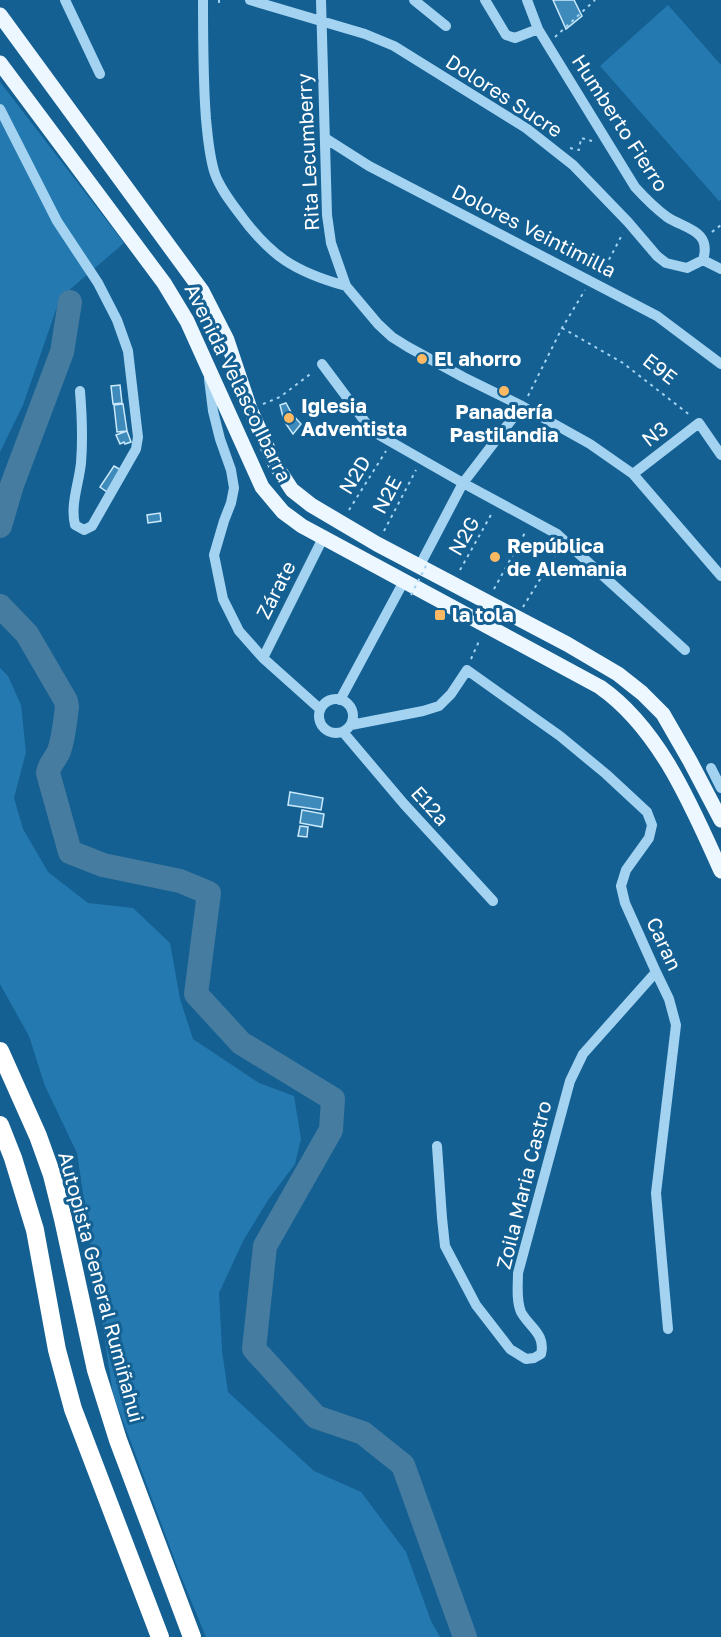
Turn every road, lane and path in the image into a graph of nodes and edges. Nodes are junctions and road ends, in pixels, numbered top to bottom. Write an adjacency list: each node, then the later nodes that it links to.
1 (65, 0): 17 (street)
2 (203, 0): 26 (street)
3 (250, 0): 11 (street, Dolores Sucre)
4 (321, 0): 11 (street, Rita Lecumberry)
5 (414, 0): 12 (street)
6 (484, 0): 13 (street)
7 (527, 0): 13 (street, Humberto Fierro)
8 (595, 0): 15 (path)
9 (0, 6): 14 (main road)
10 (0, 15): 14 (main road, Avenida Velasco Ibarra)
11 (322, 21): 19 (street, Rita Lecumberry); 21 (street, Dolores Sucre)
12 (446, 26)
13 (538, 29): 15 (street, Humberto Fierro)
14 (12, 31): 33 (main road, Avenida Velasco Ibarra)
15 (548, 44): 20 (street, Humberto Fierro)
16 (0, 63): 30 (main road, Avenida Velasco Ibarra)
17 (100, 74)
18 (0, 108): 31 (street)
19 (326, 138): 25 (street, Dolores Veintimilla); 26 (street, Rita Lecumberry)
20 (609, 145): 21 (path); 23 (street, Humberto Fierro)
21 (564, 158): 22 (street, Dolores Sucre)
22 (628, 222): 23 (street, Dolores Sucre); 25 (path)
23 (703, 260): 24 (street)
24 (721, 269)
25 (594, 282): 27 (path); 29 (street, Dolores Veintimilla)
26 (346, 286): 32 (street, Rita Lecumberry)
27 (562, 328): 32 (path); 34 (path, E9E)
28 (322, 364): 33 (path); 35 (street)
29 (721, 364)
30 (207, 367): 43 (main road, Avenida Velasco Ibarra); 54 (street)
31 (80, 391)
32 (522, 406): 38 (street, Rita Lecumberry); 39 (street)
33 (250, 409): 42 (main road, Avenida Velasco Ibarra)
34 (699, 423): 36 (street); 38 (street, N3)
35 (392, 442): 37 (street); 42 (path, N2D)
36 (721, 455)
37 (421, 459): 39 (street); 45 (path, N2E)
38 (633, 474): 47 (street, Rita Lecumberry)
39 (463, 483): 40 (street); 46 (street)
40 (498, 502): 41 (street); 48 (path, N2G)
41 (532, 520): 44 (street); 50 (path)
42 (341, 523): 45 (main road, Avenida Velasco Ibarra)
43 (323, 538): 49 (main road, Avenida Velasco Ibarra); 54 (street, Zárate)
44 (564, 540): 51 (path); 53 (street)
45 (377, 544): 46 (main road, Avenida Velasco Ibarra)
46 (424, 564): 48 (main road, Avenida Velasco Ibarra); 49 (path, bridge)
47 (721, 576)
48 (452, 583): 50 (main road, Avenida Velasco Ibarra)
49 (407, 588): 52 (main road, Avenida Velasco Ibarra); 56 (street)
50 (487, 602): 51 (main road, Avenida Velasco Ibarra)
51 (516, 617): 61 (main road, Avenida Velasco Ibarra)
52 (486, 624): 55 (path); 62 (main road, Avenida Velasco Ibarra)
53 (685, 650)
54 (263, 658): 57 (street)
55 (467, 670): 58 (street); 64 (street, Caran)
56 (340, 700): 57 (street); 58 (street)
57 (320, 709): 58 (street)
58 (347, 728): 63 (street, E12a)
59 (711, 768): 60 (street)
60 (721, 788)
61 (721, 820)
62 (721, 871)
63 (493, 901)
64 (656, 972): 67 (street, Zoila Maria Castro); 68 (street, Caran)
65 (0, 1052): 70 (highway, Autopista General Rumiñahui)
66 (0, 1125): 69 (highway)
67 (438, 1146)
68 (668, 1329)
69 (160, 1637)
70 (192, 1637)

